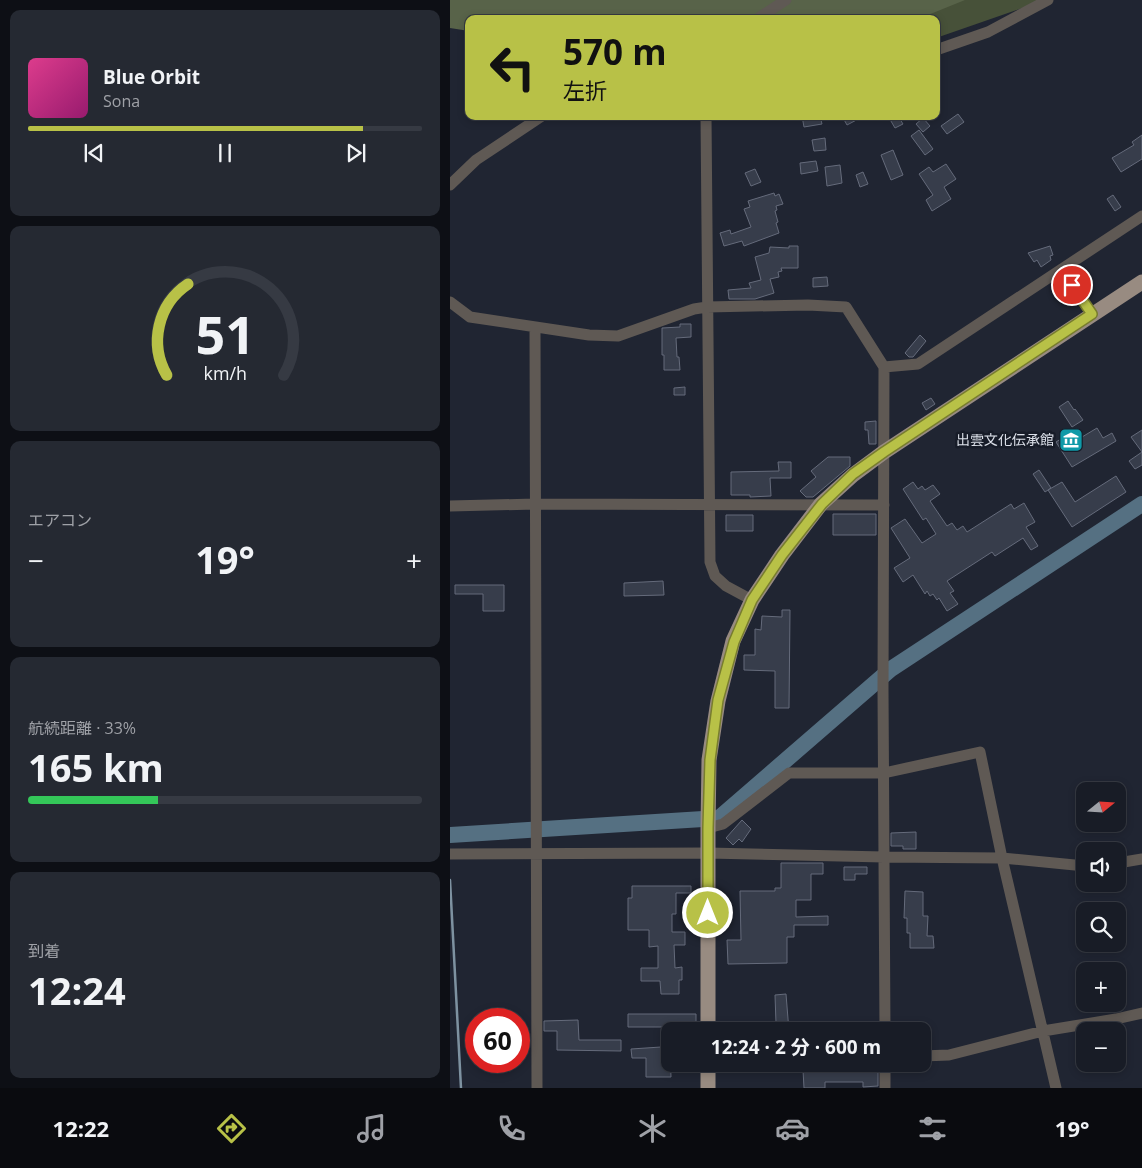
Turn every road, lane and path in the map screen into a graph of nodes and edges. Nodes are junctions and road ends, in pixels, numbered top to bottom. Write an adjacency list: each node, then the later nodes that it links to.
1 (786, 0): 3 (street)
2 (1048, 0): 4 (street)
3 (763, 15)
4 (940, 49)
5 (536, 120): 7 (street)
6 (706, 120): 12 (street)
7 (450, 186)
8 (1142, 216): 9 (street)
9 (1061, 270): 13 (street); 15 (street)
10 (1142, 282): 13 (main road)
11 (450, 302): 14 (street)
12 (708, 307): 14 (street); 15 (street); 19 (street)
13 (1092, 314): 16 (main road)
14 (535, 327): 17 (street)
15 (884, 367): 16 (street)
16 (884, 452): 18 (main road); 20 (street)
17 (535, 504): 19 (street); 21 (street); 27 (street)
18 (822, 504): 19 (street); 20 (street); 22 (main road)
19 (709, 505): 22 (street)
20 (884, 505): 23 (street)
21 (450, 506)
22 (752, 600): 24 (main road)
23 (884, 773): 24 (street); 28 (street); 29 (street)
24 (708, 827): 25 (main road)
25 (708, 853): 27 (street); 28 (street); 34 (main road)
26 (450, 854): 27 (street)
27 (537, 854): 40 (street)
28 (884, 857): 29 (street); 35 (street)
29 (1002, 858): 32 (street); 36 (street)
30 (1142, 859): 31 (street)
31 (1126, 862)
32 (1076, 865)
33 (1142, 1013): 36 (street)
34 (708, 1022)
35 (885, 1022)
36 (1043, 1031): 37 (street); 43 (street)
37 (931, 1056)
38 (708, 1072): 41 (main road)
39 (885, 1072): 42 (street)
40 (537, 1088)
41 (708, 1088)
42 (885, 1088)
43 (1056, 1088)

